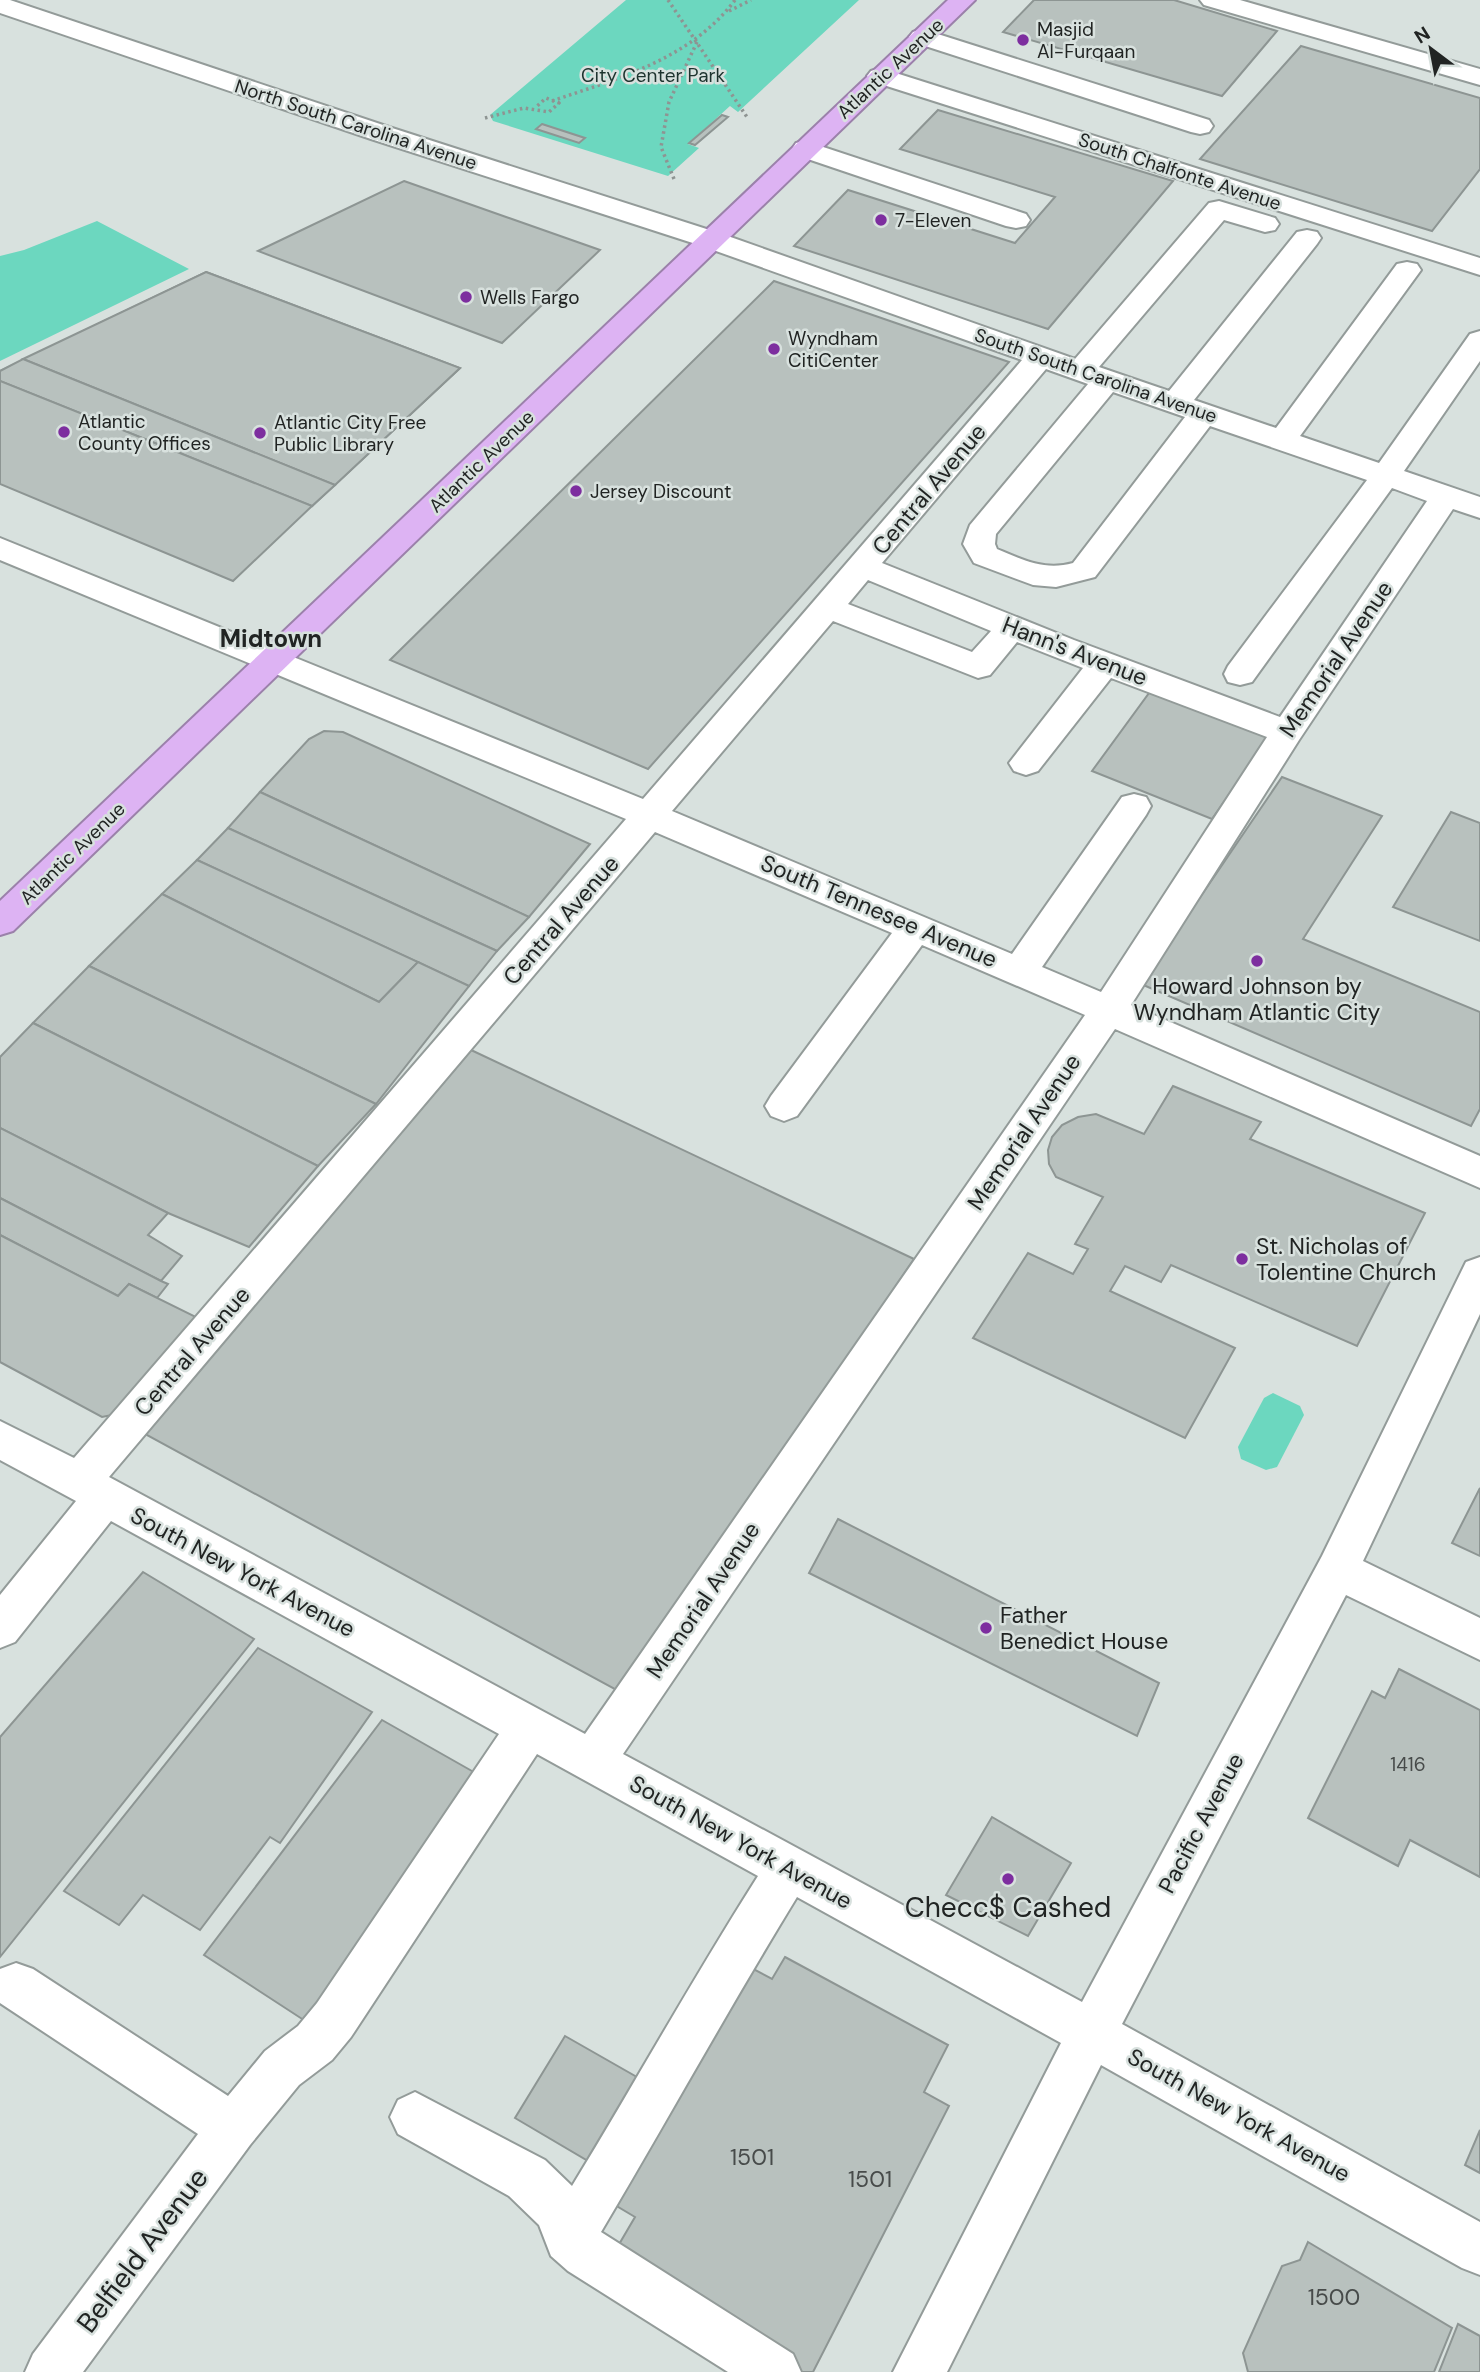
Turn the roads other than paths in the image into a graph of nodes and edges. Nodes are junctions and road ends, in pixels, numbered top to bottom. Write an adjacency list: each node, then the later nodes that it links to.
1 (962, 0): 5 (highway, Atlantic Avenue)
2 (1213, 0): 8 (street)
3 (1293, 0): 6 (street)
4 (0, 5): 13 (street, North South Carolina Avenue)
5 (922, 37): 7 (highway, Atlantic Avenue); 9 (street)
6 (1480, 54)
7 (880, 76): 10 (highway, Atlantic Avenue); 14 (street, South Chalfonte Avenue)
8 (1480, 77)
9 (1200, 126)
10 (805, 149): 11 (street); 13 (highway, Atlantic Avenue)
11 (1016, 220)
12 (1307, 238): 15 (street); 19 (street); 20 (street)
13 (712, 240): 18 (street, South South Carolina Avenue); 29 (highway, Atlantic Avenue)
14 (1480, 267)
15 (1407, 270): 16 (street); 21 (street)
16 (1480, 294)
17 (1480, 340): 22 (street)
18 (1041, 357): 19 (street, South South Carolina Avenue); 26 (street, Central Avenue)
19 (1094, 376): 20 (street, South South Carolina Avenue); 20 (street)
20 (1190, 408): 21 (street, South South Carolina Avenue)
21 (1282, 440): 22 (street, South South Carolina Avenue)
22 (1386, 475): 23 (street, South South Carolina Avenue); 31 (street)
23 (1446, 496): 24 (street, South South Carolina Avenue); 32 (street, Memorial Avenue)
24 (1480, 508)
25 (0, 548): 29 (street, South Tennesee Avenue)
26 (864, 567): 27 (street, Central Avenue); 28 (street, Hann's Avenue)
27 (829, 607): 28 (street); 35 (street, Central Avenue)
28 (1012, 627): 30 (street, Hann's Avenue)
29 (275, 659): 35 (street, South Tennesee Avenue); 36 (highway, Atlantic Avenue)
30 (1104, 664): 32 (street, Hann's Avenue); 33 (street)
31 (1240, 674)
32 (1287, 732): 39 (street, Memorial Avenue)
33 (1026, 763)
34 (1134, 806): 38 (street)
35 (651, 815): 37 (street, South Tennesee Avenue); 44 (street, Central Avenue)
36 (0, 922)
37 (915, 927): 38 (street, South Tennesee Avenue); 40 (street)
38 (1020, 971): 39 (street, South Tennesee Avenue)
39 (1109, 1009): 41 (street, South Tennesee Avenue); 49 (street, Memorial Avenue)
40 (784, 1106)
41 (1480, 1173)
42 (1480, 1273): 45 (street, Pacific Avenue)
43 (0, 1439): 44 (street, South New York Avenue)
44 (92, 1490): 46 (street, Central Avenue); 48 (street, South New York Avenue)
45 (1337, 1569): 47 (street); 52 (street, Pacific Avenue)
46 (0, 1628)
47 (1480, 1640)
48 (529, 1727): 49 (street, South New York Avenue); 54 (street, Belfield Avenue)
49 (592, 1762): 50 (street, South New York Avenue)
50 (789, 1869): 52 (street, South New York Avenue); 55 (street)
51 (16, 1986): 54 (street)
52 (1092, 2033): 56 (street, South New York Avenue); 59 (street, Pacific Avenue)
53 (415, 2117): 55 (street)
54 (233, 2128): 57 (street, Belfield Avenue)
55 (569, 2238): 58 (street)
56 (1480, 2250)
57 (51, 2372)
58 (775, 2372)
59 (919, 2372)

